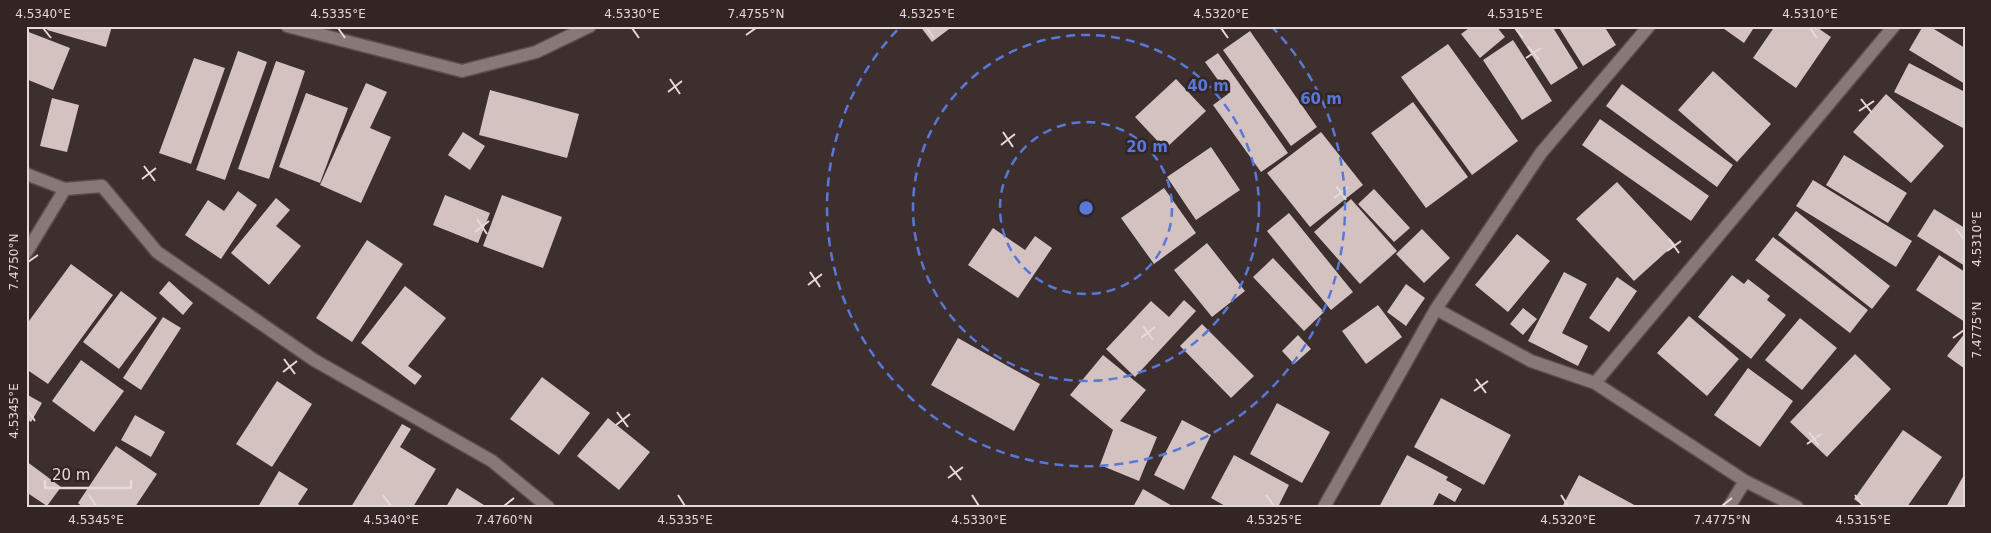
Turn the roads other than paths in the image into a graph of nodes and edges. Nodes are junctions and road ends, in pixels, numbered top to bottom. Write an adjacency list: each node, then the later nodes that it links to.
1 (287, 26): 2 (street)
2 (590, 26)
3 (1649, 26): 8 (street)
4 (1894, 26): 9 (street)
5 (26, 174): 6 (street)
6 (65, 189): 7 (street); 11 (street)
7 (26, 253)
8 (1436, 308): 9 (street); 12 (street)
9 (1595, 383): 10 (street)
10 (1745, 481): 13 (street); 14 (street)
11 (548, 507)
12 (1324, 507)
13 (1729, 507)
14 (1797, 507)

